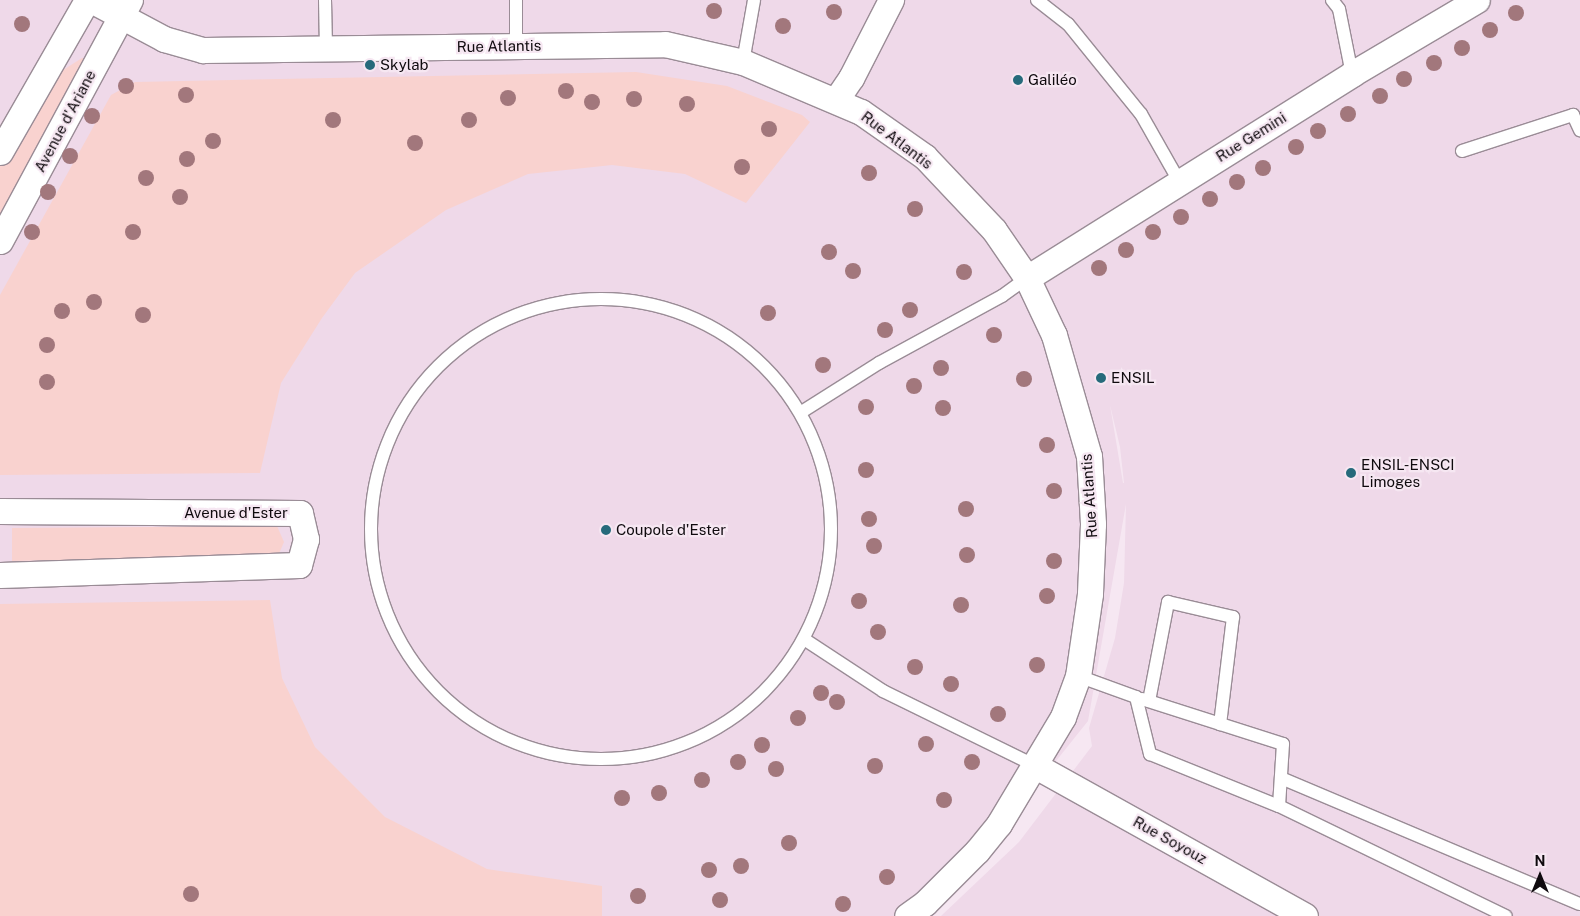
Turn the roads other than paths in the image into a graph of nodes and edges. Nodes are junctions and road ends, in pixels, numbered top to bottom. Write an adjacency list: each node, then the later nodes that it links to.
1 (87, 0): 18 (street)
2 (91, 0): 10 (street, Rue Atlantis)
3 (325, 0): 12 (lane)
4 (516, 0): 11 (lane)
5 (754, 0): 13 (lane)
6 (891, 0): 15 (street)
7 (1037, 0): 19 (lane)
8 (1332, 0): 14 (lane)
9 (1477, 0): 14 (street, Rue Gemini)
10 (125, 9): 12 (street, Rue Atlantis); 20 (street, Avenue d'Ariane)
11 (516, 46): 12 (street, Rue Atlantis); 13 (street, Rue Atlantis)
12 (326, 49)
13 (743, 62): 15 (street, Rue Atlantis)
14 (1352, 74): 19 (street, Rue Gemini)
15 (836, 100): 21 (street, Rue Atlantis)
16 (1580, 130): 17 (lane)
17 (1462, 151)
18 (0, 152)
19 (1179, 181): 21 (street, Rue Gemini)
20 (0, 241)
21 (1027, 278): 22 (lane); 26 (street, Rue Atlantis)
22 (803, 412): 25 (lane); 25 (lane)
23 (0, 511): 24 (street, Avenue d'Ester)
24 (0, 575)
25 (807, 641): 29 (lane)
26 (1078, 676): 27 (lane); 29 (street, Rue Atlantis)
27 (1142, 699): 28 (lane); 28 (lane); 31 (lane)
28 (1220, 724): 30 (lane)
29 (1034, 765): 33 (street, Rue Atlantis); 34 (street, Rue Soyouz)
30 (1281, 778): 31 (lane); 32 (lane)
31 (1279, 806): 35 (lane)
32 (1580, 904)
33 (907, 916)
34 (1305, 916)
35 (1506, 916)

